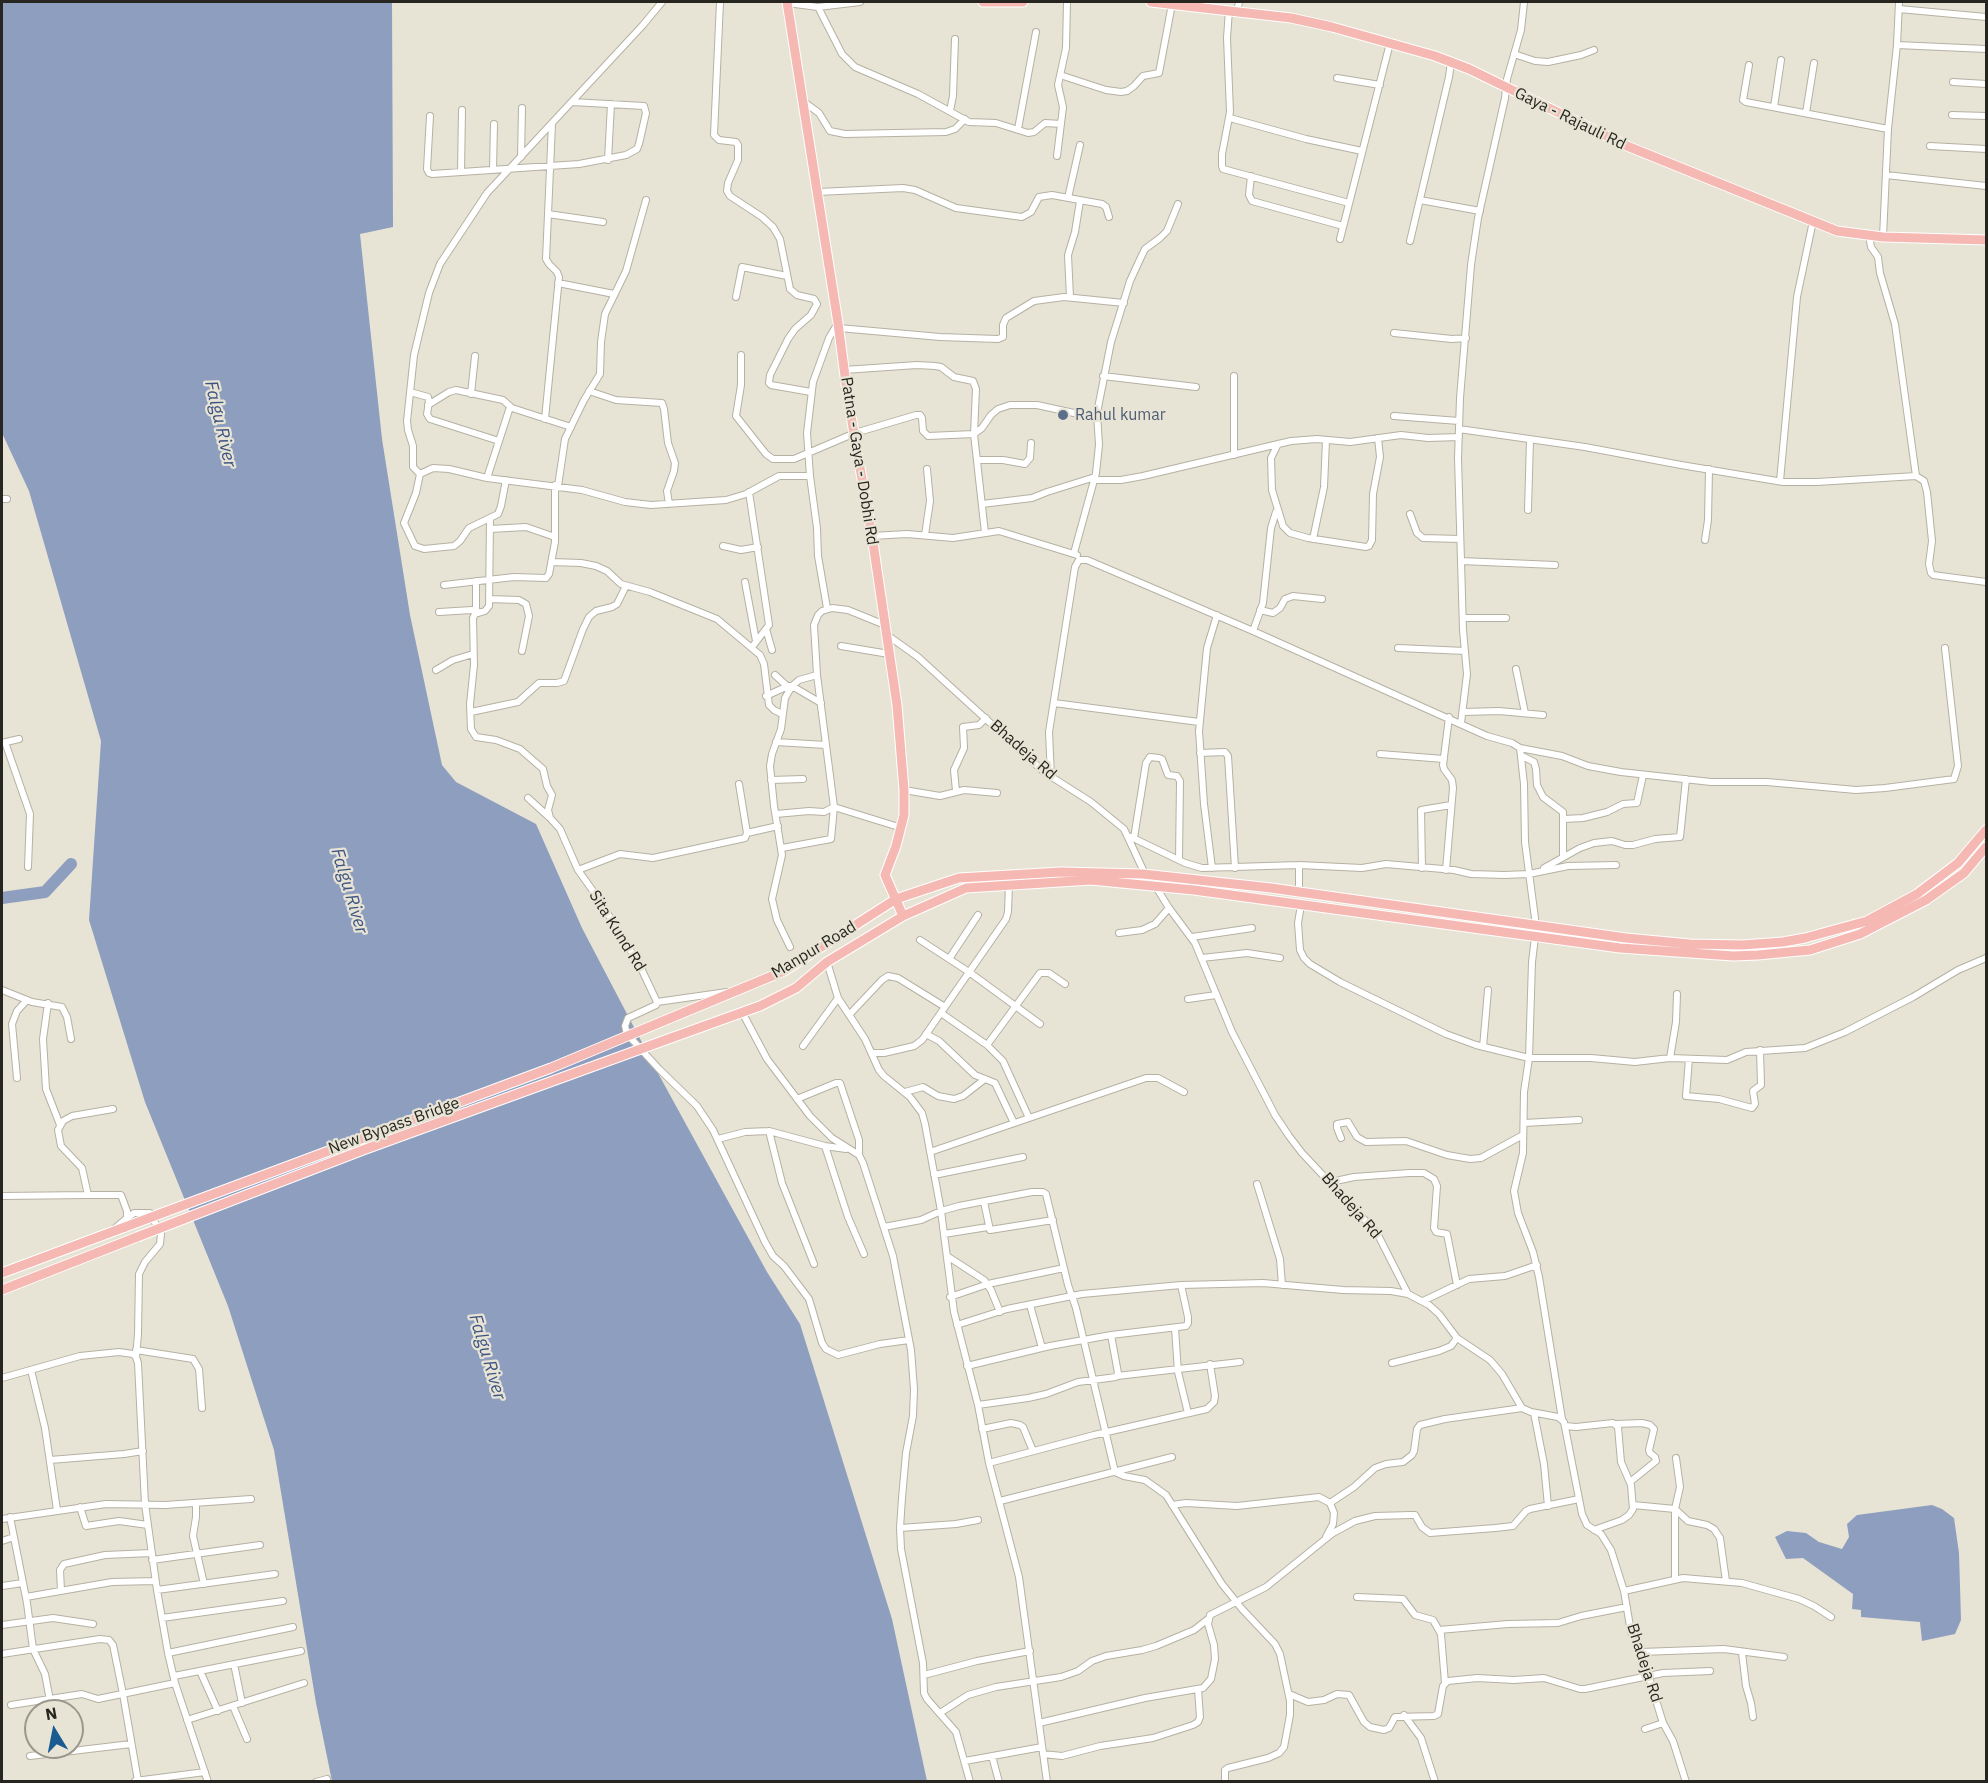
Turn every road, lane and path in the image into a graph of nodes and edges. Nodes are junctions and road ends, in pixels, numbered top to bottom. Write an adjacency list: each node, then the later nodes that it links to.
1 (662, 2): 33 (street)
2 (720, 2): 83 (street)
3 (787, 2): 12 (street); 34 (main road, Patna - Gaya - Dobhi Rd)
4 (860, 2): 12 (street)
5 (982, 2): 6 (main road)
6 (1023, 2)
7 (1067, 2): 27 (street)
8 (1156, 2): 11 (main road, Gaya - Rajauli Rd)
9 (1524, 2): 22 (street)
10 (1899, 2): 14 (street)
11 (1172, 4): 13 (main road, Gaya - Rajauli Rd); 27 (street)
12 (818, 7): 39 (street)
13 (1235, 7): 18 (main road, Gaya - Rajauli Rd); 44 (street)
14 (1899, 9): 15 (street); 19 (street)
15 (1986, 17)
16 (1036, 32): 49 (street)
17 (955, 39): 39 (street)
18 (1390, 43): 24 (main road, Gaya - Rajauli Rd); 31 (street)
19 (1898, 45): 20 (street); 50 (street)
20 (1986, 49)
21 (1594, 50): 22 (street)
22 (1514, 54): 32 (street)
23 (1781, 60): 36 (street)
24 (1451, 62): 32 (main road, Gaya - Rajauli Rd); 68 (street)
25 (1814, 63): 40 (street)
26 (1749, 65): 36 (street)
27 (1060, 75): 48 (street)
28 (1336, 78): 31 (street)
29 (1953, 82): 30 (street)
30 (1986, 84)
31 (1380, 85): 54 (street)
32 (1506, 88): 72 (street); 75 (main road, Gaya - Rajauli Rd)
33 (572, 102): 35 (street); 47 (street)
34 (804, 102): 45 (street); 65 (main road, Patna - Gaya - Dobhi Rd)
35 (611, 104): 57 (street); 57 (street)
36 (1774, 107): 40 (street)
37 (522, 108): 56 (street)
38 (462, 110): 61 (street)
39 (950, 111): 45 (street)
40 (1806, 113): 50 (street)
41 (1952, 115): 43 (street)
42 (430, 116): 61 (street)
43 (1986, 116)
44 (1230, 118): 54 (street); 63 (street)
45 (965, 119): 49 (street)
46 (494, 124): 60 (street)
47 (552, 124): 56 (street); 58 (street)
48 (1061, 124): 49 (street); 55 (street)
49 (1018, 129)
50 (1888, 129): 62 (street)
51 (1080, 145): 66 (street)
52 (1930, 147): 53 (street)
53 (1986, 150)
54 (1362, 151): 70 (street)
55 (1057, 156)
56 (521, 158): 59 (street)
57 (608, 160): 58 (street)
58 (550, 166): 59 (street); 73 (street)
59 (509, 169): 60 (street); 99 (street)
60 (493, 170): 61 (street)
61 (461, 172)
62 (1886, 175): 64 (street); 79 (street)
63 (1251, 176): 70 (street); 77 (street)
64 (1986, 186)
65 (818, 192): 66 (street); 89 (main road, Patna - Gaya - Dobhi Rd)
66 (1068, 198): 69 (street)
67 (646, 200): 85 (street)
68 (1420, 200): 72 (street); 82 (street)
69 (1080, 201): 74 (street); 87 (street)
70 (1349, 203): 77 (street)
71 (1178, 204): 88 (street)
72 (1480, 211): 91 (street)
73 (548, 214): 76 (street); 84 (street)
74 (1109, 217)
75 (1813, 221): 78 (main road, Gaya - Rajauli Rd); 130 (street)
76 (603, 222)
77 (1343, 226): 81 (street)
78 (1869, 235): 79 (main road, Gaya - Rajauli Rd); 126 (street)
79 (1883, 237): 80 (main road, Gaya - Rajauli Rd)
80 (1986, 239)
81 (1340, 240)
82 (1410, 241)
83 (787, 276): 86 (street); 100 (street)
84 (558, 283): 85 (street); 106 (street)
85 (614, 294): 98 (street)
86 (736, 297)
87 (1070, 297): 88 (street); 89 (street)
88 (1124, 303): 95 (street)
89 (838, 325): 94 (main road, Patna - Gaya - Dobhi Rd); 100 (street)
90 (1394, 333): 91 (street)
91 (1466, 338): 107 (street)
92 (741, 355): 119 (street)
93 (475, 356): 101 (street)
94 (844, 370): 110 (main road, Patna - Gaya - Dobhi Rd); 111 (street)
95 (1103, 376): 97 (street); 105 (street)
96 (1234, 376): 120 (street)
97 (1196, 387)
98 (589, 391): 108 (street); 133 (street)
99 (410, 392): 102 (street); 124 (street)
100 (812, 392): 119 (street)
101 (471, 394): 102 (street); 103 (street)
102 (428, 405): 116 (street)
103 (510, 407): 106 (street); 116 (street)
104 (1394, 416): 107 (street)
105 (1097, 418): 111 (street); 128 (street)
106 (544, 419): 108 (street)
107 (1459, 420): 109 (street)
108 (571, 427): 131 (street)
109 (1459, 429): 112 (street); 114 (street)
110 (855, 433): 111 (street); 119 (street); 142 (main road, Patna - Gaya - Dobhi Rd)
111 (974, 434): 121 (street)
112 (1459, 437): 113 (street); 145 (street)
113 (1378, 438): 115 (street); 144 (street)
114 (1530, 439): 123 (street); 135 (street)
115 (1326, 440): 118 (street); 144 (street)
116 (499, 441): 127 (street)
117 (1031, 442): 121 (street)
118 (1278, 444): 120 (street); 136 (street)
119 (808, 454): 125 (street)
120 (1233, 455): 128 (street)
121 (977, 460): 134 (street)
122 (927, 469): 141 (street)
123 (1709, 469): 130 (street); 146 (street)
124 (420, 474): 127 (street); 138 (street)
125 (810, 476): 132 (street); 162 (street)
126 (1916, 476): 130 (street); 157 (street)
127 (487, 478): 129 (street)
128 (1095, 479): 134 (street); 149 (street)
129 (506, 480): 131 (street); 138 (street)
130 (1780, 481)
131 (557, 485): 133 (street); 143 (street)
132 (749, 492): 133 (street); 148 (street)
133 (669, 504)
134 (982, 504): 140 (street)
135 (1528, 510)
136 (1277, 511): 144 (street); 163 (street)
137 (1410, 514): 145 (street)
138 (490, 519): 139 (street)
139 (490, 529): 143 (street); 154 (street)
140 (985, 532): 141 (street); 149 (street)
141 (925, 535): 142 (street)
142 (872, 536): 170 (main road, Patna - Gaya - Dobhi Rd)
143 (555, 537): 152 (street)
144 (1313, 539)
145 (1460, 539): 151 (street)
146 (1705, 540)
147 (723, 546): 148 (street)
148 (758, 547): 169 (street)
149 (1074, 553): 150 (street)
150 (1082, 559): 166 (street); 188 (street)
151 (1461, 561): 153 (street); 167 (street)
152 (552, 562): 154 (street); 159 (street)
153 (1555, 565)
154 (489, 580): 155 (street); 160 (street)
155 (476, 581): 158 (street); 164 (street)
156 (745, 582): 172 (street)
157 (1986, 582)
158 (444, 585)
159 (626, 586): 172 (street); 189 (street)
160 (489, 599): 164 (street); 177 (street)
161 (1322, 599): 163 (street)
162 (827, 608): 170 (street, Bhadeja Rd); 184 (street)
163 (1260, 610): 171 (street)
164 (478, 611): 165 (street); 179 (street)
165 (439, 612)
166 (1217, 615): 171 (street); 196 (street)
167 (1463, 618): 168 (street); 178 (street)
168 (1506, 618)
169 (766, 629): 172 (street); 176 (street)
170 (885, 630): 180 (main road, Patna - Gaya - Dobhi Rd); 195 (street, Bhadeja Rd)
171 (1253, 631): 194 (street)
172 (754, 644): 186 (street)
173 (841, 646): 180 (street)
174 (1398, 648): 178 (street)
175 (1945, 648): 210 (street)
176 (772, 650)
177 (522, 651)
178 (1465, 651): 190 (street)
179 (473, 654): 182 (street); 189 (street)
180 (889, 654): 213 (main road, Patna - Gaya - Dobhi Rd)
181 (1516, 669): 191 (street)
182 (436, 670)
183 (774, 675): 185 (street)
184 (817, 675): 185 (street); 187 (street)
185 (791, 685): 186 (street); 187 (street); 192 (street)
186 (766, 696): 192 (street)
187 (821, 703): 201 (street)
188 (1054, 703): 196 (street); 208 (street)
189 (471, 712): 220 (street)
190 (1463, 712): 191 (street); 197 (street)
191 (1525, 713): 193 (street)
192 (782, 714): 200 (street)
193 (1543, 715)
194 (1449, 717): 197 (street); 206 (street)
195 (986, 718): 208 (street, Bhadeja Rd); 214 (street)
196 (1199, 722): 203 (street)
197 (1461, 723): 202 (street)
198 (19, 739): 199 (street)
199 (3, 742): 233 (street)
200 (776, 742): 201 (street); 211 (street)
201 (826, 745): 218 (street)
202 (1520, 748): 205 (street); 207 (street)
203 (1200, 753): 234 (street); 235 (street)
204 (1380, 754): 206 (street)
205 (1521, 756): 221 (street); 241 (street)
206 (1444, 759): 217 (street)
207 (1643, 775): 210 (street); 221 (street)
208 (1051, 777): 226 (street, Bhadeja Rd)
209 (803, 779): 211 (street)
210 (1686, 779): 229 (street)
211 (771, 780): 219 (street)
212 (739, 784): 225 (street)
213 (904, 790): 214 (street); 223 (main road, Patna - Gaya - Dobhi Rd)
214 (956, 791): 215 (street)
215 (997, 793)
216 (528, 798): 220 (street, Sita Kund Rd)
217 (1451, 805): 236 (street); 238 (street)
218 (834, 807): 219 (street); 223 (street); 228 (street)
219 (776, 814): 222 (street)
220 (550, 818): 237 (street, Sita Kund Rd)
221 (1564, 819): 229 (street)
222 (778, 826): 225 (street); 228 (street)
223 (902, 828): 245 (main road, Patna - Gaya - Dobhi Rd)
224 (1986, 830): 250 (main road, Manpur Road)
225 (747, 833): 237 (street)
226 (1131, 837): 230 (street); 230 (street); 240 (street, Bhadeja Rd)
227 (1986, 847): 254 (main road, Manpur Road)
228 (782, 848): 256 (street)
229 (1563, 857): 239 (street)
230 (1179, 860): 234 (street)
231 (1299, 865): 235 (street); 236 (street); 244 (street)
232 (1616, 865): 239 (street)
233 (28, 867)
234 (1212, 868): 235 (street)
235 (1235, 868)
236 (1422, 868): 238 (street)
237 (578, 870): 272 (street, Sita Kund Rd)
238 (1446, 870): 241 (street)
239 (1541, 870): 241 (street)
240 (1145, 874): 244 (main road, Manpur Road); 245 (main road, Manpur Road)
241 (1529, 874): 250 (street)
242 (1009, 884): 243 (main road, Manpur Road); 249 (main road, Manpur Road); 262 (street)
243 (1156, 887): 246 (main road, Manpur Road); 247 (street, Bhadeja Rd)
244 (1299, 892): 250 (main road, Manpur Road)
245 (896, 899): 249 (main road, Patna - Gaya - Dobhi Rd); 266 (main road, Manpur Road)
246 (1301, 905): 254 (main road, Manpur Road); 285 (street)
247 (1169, 908): 252 (street); 253 (street, Bhadeja Rd)
248 (978, 915): 260 (street)
249 (903, 916): 261 (main road, Manpur Road)
250 (1536, 926)
251 (1252, 928): 253 (street)
252 (1119, 933)
253 (1192, 937): 257 (street, Bhadeja Rd)
254 (1535, 937): 288 (street)
255 (920, 940): 260 (street)
256 (790, 947)
257 (1202, 958): 258 (street); 268 (street, Bhadeja Rd)
258 (1280, 958)
259 (1986, 958): 286 (street)
260 (949, 959): 262 (street)
261 (827, 962): 269 (street); 276 (main road, Manpur Road)
262 (969, 972): 274 (street); 275 (street)
263 (1065, 984): 274 (street)
264 (2, 990): 271 (street)
265 (1488, 990): 285 (street)
266 (737, 991): 272 (street); 278 (main road, Manpur Road)
267 (1677, 993): 289 (street)
268 (1216, 995): 270 (street); 312 (street, Bhadeja Rd)
269 (837, 998): 277 (street); 284 (street)
270 (1188, 999)
271 (27, 1000): 273 (street); 291 (street)
272 (657, 1002): 305 (street)
273 (48, 1003): 282 (street); 301 (street)
274 (1015, 1006): 279 (street); 283 (street)
275 (943, 1010): 277 (street); 280 (street); 283 (street)
276 (742, 1012): 281 (main road, Manpur Road); 295 (street)
277 (849, 1015): 287 (street)
278 (661, 1022): 319 (main road, New Bypass Bridge, bridge)
279 (1040, 1024)
280 (926, 1034): 287 (street); 292 (street)
281 (670, 1038): 333 (main road, New Bypass Bridge, bridge)
282 (71, 1039)
283 (987, 1045): 297 (street)
284 (802, 1046)
285 (1483, 1047): 288 (street)
286 (1760, 1050): 290 (street); 290 (street)
287 (872, 1053): 293 (street)
288 (1529, 1058): 289 (street); 300 (street)
289 (1670, 1058): 290 (street)
290 (1689, 1059)
291 (17, 1078)
292 (985, 1079): 293 (street); 299 (street)
293 (905, 1092): 308 (street)
294 (1184, 1092): 297 (street)
295 (797, 1099): 307 (street); 309 (street)
296 (113, 1109): 301 (street)
297 (1029, 1118): 299 (street)
298 (1579, 1120): 300 (street)
299 (1014, 1123): 308 (street)
300 (1524, 1123): 303 (street)
301 (60, 1125): 314 (street)
302 (769, 1131): 305 (street); 306 (street); 325 (street)
303 (1523, 1135): 304 (street); 326 (street, Bhadeja Rd)
304 (1341, 1138)
305 (718, 1139): 344 (street)
306 (825, 1146): 307 (street); 323 (street)
307 (853, 1150): 309 (street)
308 (930, 1152): 311 (street)
309 (859, 1155): 320 (street)
310 (1023, 1157): 311 (street)
311 (934, 1175): 317 (street)
312 (1331, 1182): 332 (street); 334 (street, Bhadeja Rd)
313 (1257, 1184): 331 (street)
314 (88, 1195): 315 (street); 319 (street)
315 (2, 1196)
316 (984, 1202): 317 (street); 318 (street); 321 (street)
317 (941, 1211): 320 (street); 322 (street)
318 (1053, 1220): 321 (street); 327 (street)
319 (126, 1222): 328 (main road, New Bypass Bridge); 347 (street)
320 (884, 1227): 344 (street)
321 (988, 1227): 322 (street)
322 (944, 1234): 324 (street)
323 (864, 1254)
324 (946, 1256): 329 (street); 336 (street)
325 (814, 1264)
326 (1537, 1265): 332 (street); 362 (street, Bhadeja Rd)
327 (1064, 1268): 329 (street); 335 (street)
328 (2, 1273)
329 (988, 1284): 336 (street); 339 (street)
330 (1181, 1285): 331 (street); 335 (street); 341 (street)
331 (1282, 1285): 334 (street)
332 (1457, 1285): 337 (street)
333 (2, 1290)
334 (1408, 1293): 337 (street)
335 (1071, 1296): 338 (street); 345 (street)
336 (950, 1297): 340 (street)
337 (1423, 1301): 343 (street)
338 (1030, 1305): 339 (street); 346 (street)
339 (1000, 1312): 340 (street)
340 (957, 1325): 351 (street)
341 (1174, 1328): 342 (street); 352 (street)
342 (1111, 1335): 345 (street); 354 (street)
343 (1457, 1338): 349 (street); 359 (street)
344 (909, 1340): 391 (street)
345 (1083, 1340): 346 (street); 356 (street)
346 (1042, 1348): 351 (street)
347 (136, 1354): 353 (street); 358 (street); 367 (street)
348 (1240, 1362): 350 (street)
349 (1392, 1364)
350 (1210, 1365): 352 (street); 360 (street)
351 (967, 1366): 357 (street)
352 (1178, 1368): 354 (street); 360 (street)
353 (31, 1370): 355 (street); 371 (street)
354 (1117, 1376): 356 (street)
355 (2, 1378)
356 (1093, 1381): 357 (street); 366 (street)
357 (978, 1406): 365 (street)
358 (202, 1408)
359 (1522, 1408): 361 (street); 379 (street)
360 (1188, 1413): 366 (street)
361 (1534, 1413): 362 (street); 383 (street)
362 (1562, 1419): 364 (street, Bhadeja Rd)
363 (1616, 1424): 364 (street); 374 (street); 374 (street)
364 (1565, 1426): 376 (street, Bhadeja Rd)
365 (982, 1429): 368 (street); 372 (street)
366 (1105, 1432): 368 (street); 373 (street)
367 (143, 1451): 371 (street); 380 (street)
368 (1033, 1451): 372 (street)
369 (1172, 1457): 373 (street)
370 (1676, 1458): 385 (street)
371 (50, 1460): 386 (street)
372 (989, 1463): 377 (street)
373 (1115, 1472): 377 (street); 381 (street)
374 (1630, 1482): 382 (street)
375 (252, 1499): 378 (street)
376 (1579, 1499): 383 (street); 392 (street, Bhadeja Rd)
377 (1000, 1501): 423 (street)
378 (196, 1503): 380 (street); 397 (street)
379 (1330, 1503): 381 (street); 394 (street)
380 (145, 1504): 384 (street); 390 (street)
381 (1172, 1504): 412 (street)
382 (1633, 1505): 385 (street); 392 (street)
383 (1548, 1506): 394 (street)
384 (80, 1507): 386 (street); 390 (street)
385 (1675, 1509): 400 (street); 402 (street)
386 (57, 1510): 387 (street)
387 (10, 1517): 388 (street); 393 (street)
388 (2, 1518)
389 (978, 1520): 391 (street)
390 (148, 1525): 398 (street)
391 (900, 1528): 433 (street)
392 (1594, 1530): 408 (street, Bhadeja Rd)
393 (14, 1537): 395 (street); 403 (street)
394 (1325, 1540): 412 (street)
395 (2, 1541)
396 (260, 1545): 397 (street)
397 (198, 1553): 398 (street); 404 (street)
398 (152, 1556): 401 (street); 407 (street)
399 (275, 1574): 404 (street)
400 (1675, 1579): 402 (street); 408 (street)
401 (155, 1581): 406 (street); 407 (street)
402 (1726, 1581): 414 (street)
403 (23, 1583): 405 (street); 409 (street)
404 (204, 1584): 406 (street)
405 (2, 1586)
406 (157, 1590): 415 (street)
407 (61, 1591): 409 (street)
408 (1624, 1591): 413 (street, Bhadeja Rd)
409 (26, 1597): 417 (street)
410 (1357, 1597): 421 (street)
411 (283, 1601): 415 (street)
412 (1237, 1603): 416 (street); 441 (street)
413 (1627, 1607): 421 (street); 425 (street, Bhadeja Rd)
414 (1831, 1617)
415 (162, 1618): 426 (street)
416 (1208, 1619): 436 (street); 439 (street)
417 (30, 1622): 418 (street); 419 (street); 422 (street)
418 (93, 1624)
419 (2, 1625)
420 (293, 1627): 426 (street)
421 (1439, 1630): 438 (street)
422 (33, 1649): 428 (street); 440 (street); 442 (street)
423 (1030, 1651): 433 (street); 436 (street)
424 (302, 1652): 430 (street)
425 (1641, 1652): 427 (street); 434 (street, Bhadeja Rd)
426 (168, 1653): 435 (street)
427 (1742, 1653): 429 (street); 451 (street)
428 (2, 1654)
429 (1784, 1657)
430 (234, 1664): 431 (street); 444 (street)
431 (200, 1671): 435 (street); 448 (street)
432 (1710, 1671): 434 (street)
433 (924, 1675): 449 (street)
434 (1649, 1677): 438 (street); 454 (street, Bhadeja Rd)
435 (174, 1680): 440 (street); 452 (street)
436 (1034, 1681): 449 (street); 453 (street)
437 (304, 1683): 444 (street)
438 (1445, 1683): 450 (street)
439 (1198, 1689): 453 (street); 459 (street)
440 (123, 1694): 443 (street); 457 (street)
441 (1289, 1694): 450 (street); 470 (street)
442 (51, 1699)
443 (56, 1699)
444 (242, 1703): 447 (street)
445 (24, 1704): 446 (street)
446 (11, 1706)
447 (233, 1706): 448 (street); 456 (street)
448 (218, 1711): 452 (street)
449 (940, 1713): 461 (street)
450 (1404, 1715): 471 (street)
451 (1753, 1717)
452 (188, 1720): 462 (street)
453 (1039, 1723): 459 (street)
454 (1663, 1723): 455 (street); 472 (street, Bhadeja Rd)
455 (1645, 1729)
456 (247, 1739)
457 (131, 1744): 458 (street); 464 (street)
458 (84, 1748)
459 (1043, 1751): 460 (street); 469 (street)
460 (992, 1756): 461 (street); 468 (street)
461 (965, 1761): 467 (street)
462 (205, 1772): 464 (street); 465 (street)
463 (327, 1779): 466 (street)
464 (136, 1781)
465 (208, 1782)
466 (316, 1782)
467 (970, 1782)
468 (999, 1782)
469 (1047, 1782)
470 (1225, 1782)
471 (1435, 1782)
472 (1686, 1782)

